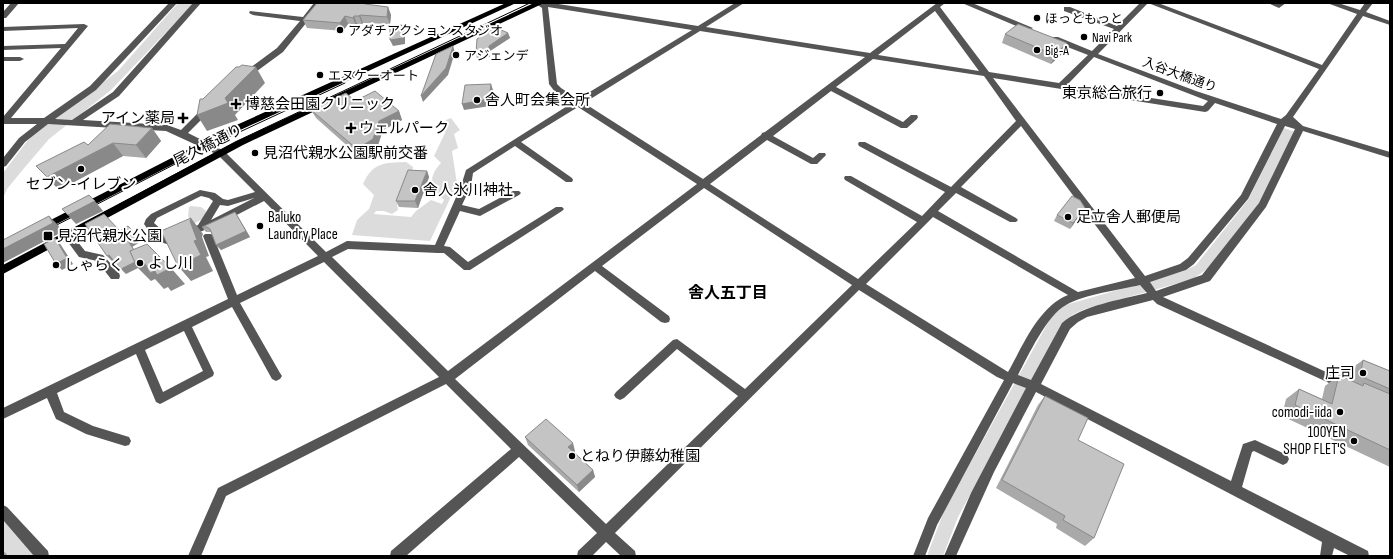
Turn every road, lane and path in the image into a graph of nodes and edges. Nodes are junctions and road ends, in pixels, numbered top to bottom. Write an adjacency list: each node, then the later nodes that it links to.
1 (173, 3): 44 (street)
2 (197, 3): 46 (street)
3 (318, 3): 22 (street)
4 (512, 3): 52 (main road, 尾久橋通り)
5 (536, 3): 6 (street)
6 (540, 3): 24 (street); 39 (street); 53 (main road, 尾久橋通り)
7 (740, 3): 24 (street)
8 (966, 3): 29 (street, 入谷大橋通り)
9 (1144, 3): 25 (street)
10 (1152, 3): 33 (street)
11 (1272, 3): 12 (street)
12 (1282, 3)
13 (1330, 3): 20 (street)
14 (1369, 3): 20 (street)
15 (13, 5): 17 (street); 21 (street)
16 (938, 5): 30 (street); 34 (street)
17 (3, 8)
18 (1067, 9): 25 (street)
19 (252, 13): 22 (street)
20 (1362, 14): 23 (street); 33 (street)
21 (3, 16)
22 (305, 19): 35 (street)
23 (1390, 24)
24 (698, 28): 30 (street); 39 (street)
25 (1117, 28): 29 (street)
26 (3, 29): 27 (street)
27 (67, 46): 28 (street); 43 (street)
28 (3, 48)
29 (1092, 54): 36 (street); 38 (street, 入谷大橋通り)
30 (870, 56): 34 (street); 37 (street)
31 (3, 59): 32 (street)
32 (20, 59)
33 (1324, 68): 42 (street)
34 (986, 74): 36 (street); 45 (street)
35 (239, 80)
36 (1061, 86): 38 (street)
37 (829, 87): 41 (street); 49 (street)
38 (1213, 100): 42 (street, 入谷大橋通り)
39 (579, 103): 50 (street); 59 (street)
40 (211, 106): 48 (street)
41 (914, 117)
42 (1286, 120): 47 (street, 入谷大橋通り); 78 (street)
43 (4, 121): 44 (street)
44 (46, 121): 46 (street); 56 (street)
45 (1021, 121): 60 (street); 78 (street)
46 (76, 122): 48 (street)
47 (1300, 128): 55 (street, 入谷大橋通り); 80 (street)
48 (183, 133): 52 (street)
49 (765, 135): 54 (street); 59 (street)
50 (515, 142): 58 (street); 64 (street)
51 (862, 144): 60 (street)
52 (202, 145): 53 (street); 70 (main road, 尾久橋通り)
53 (221, 153): 62 (street); 71 (main road, 尾久橋通り)
54 (822, 154)
55 (1390, 155)
56 (3, 164)
57 (848, 178): 68 (street)
58 (569, 180)
59 (703, 183): 75 (street); 79 (street)
60 (954, 190): 66 (street); 67 (street)
61 (516, 193): 64 (street)
62 (263, 195): 63 (street); 69 (street); 74 (street)
63 (218, 200): 69 (street); 69 (street)
64 (457, 206): 73 (street)
65 (559, 209): 73 (street)
66 (932, 212): 68 (street); 81 (street)
67 (1013, 220)
68 (923, 221): 79 (street)
69 (201, 228)
70 (35, 232)
71 (67, 234): 76 (main road, 尾久橋通り); 77 (street)
72 (208, 236): 82 (street)
73 (438, 249): 74 (street)
74 (325, 257): 82 (street); 87 (street)
75 (595, 266): 83 (street); 87 (street)
76 (3, 270)
77 (115, 276)
78 (1143, 280): 80 (street); 81 (street)
79 (858, 284): 88 (street); 93 (street)
80 (1154, 295): 89 (street); 90 (street)
81 (1077, 296): 88 (street)
82 (234, 301): 84 (street); 86 (street)
83 (665, 319)
84 (186, 324): 85 (street); 85 (street)
85 (139, 348): 91 (street)
86 (276, 376)
87 (448, 378): 96 (street); 103 (street)
88 (1010, 378): 89 (street); 107 (street)
89 (1034, 386): 98 (street); 108 (street)
90 (1354, 389)
91 (50, 391): 94 (street); 95 (street)
92 (620, 394): 93 (street)
93 (745, 395): 100 (street)
94 (3, 414)
95 (125, 441)
96 (519, 449): 100 (street); 104 (street)
97 (1283, 459): 98 (street)
98 (1235, 490): 101 (street)
99 (3, 511): 102 (street)
100 (606, 533): 105 (street); 106 (street)
101 (1329, 539): 109 (street); 110 (street)
102 (43, 556)
103 (194, 556)
104 (396, 556)
105 (583, 556)
106 (630, 556)
107 (919, 556)
108 (950, 556)
109 (1326, 556)
110 (1363, 556)

